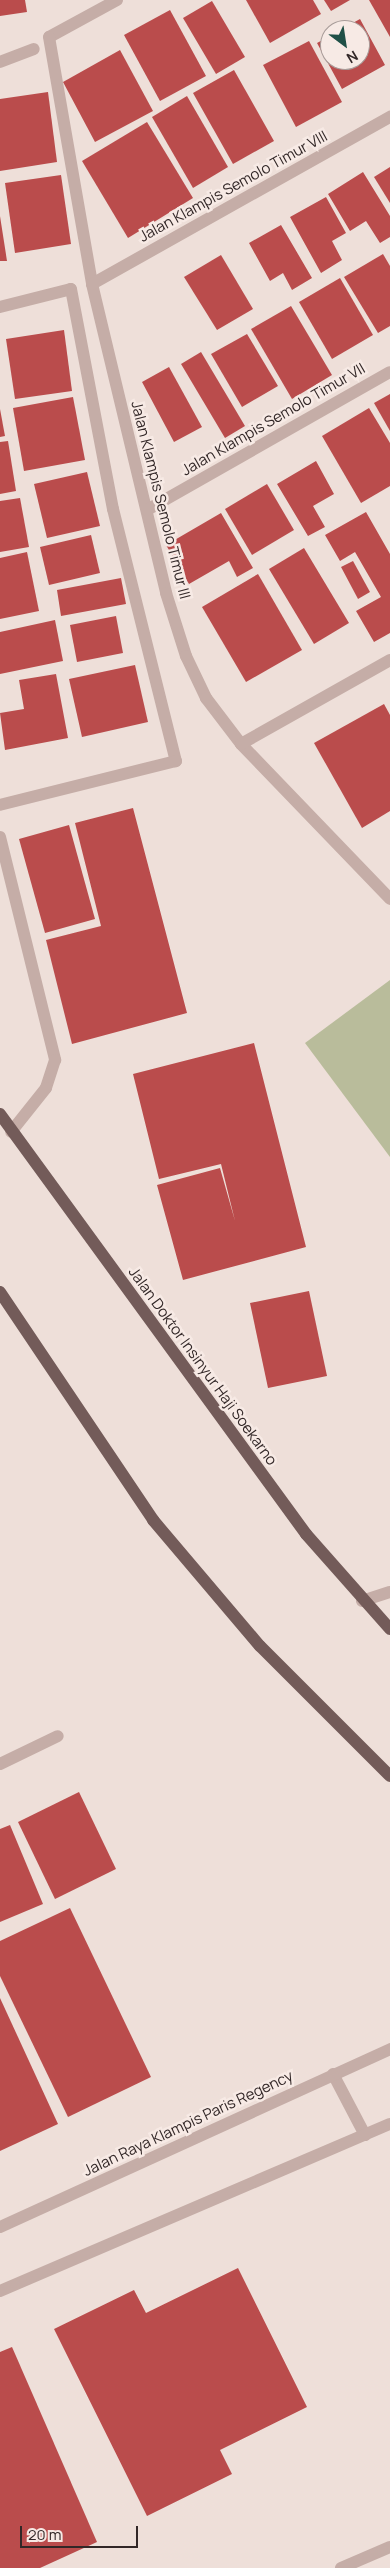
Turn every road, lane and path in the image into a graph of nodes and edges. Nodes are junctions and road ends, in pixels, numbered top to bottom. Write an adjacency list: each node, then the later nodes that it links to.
1 (117, 0): 5 (street, Jalan Klampis Semolo Timur III)
2 (34, 49): 3 (street)
3 (0, 62)
4 (390, 117): 5 (street, Jalan Klampis Semolo Timur VIII)
5 (92, 284): 8 (street, Jalan Klampis Semolo Timur III)
6 (0, 307): 11 (street)
7 (390, 372): 8 (street, Jalan Klampis Semolo Timur VII)
8 (147, 510): 10 (street, Jalan Klampis Semolo Timur III)
9 (390, 660): 10 (street)
10 (241, 744): 13 (street, Jalan Klampis Semolo Timur III)
11 (0, 806)
12 (0, 837): 15 (street)
13 (390, 899)
14 (0, 1114): 15 (main road, Jalan Doktor Insinyur Haji Soekarno)
15 (11, 1132): 18 (main road, Jalan Doktor Insinyur Haji Soekarno)
16 (0, 1292): 22 (main road)
17 (390, 1592): 18 (street)
18 (362, 1601): 19 (main road, Jalan Doktor Insinyur Haji Soekarno)
19 (390, 1629)
20 (58, 1736): 21 (street)
21 (0, 1764)
22 (390, 1776)
23 (390, 2049): 24 (street, Jalan Raya Klampis Paris Regency)
24 (333, 2074): 26 (street); 27 (street, Jalan Raya Klampis Paris Regency)
25 (390, 2124): 26 (street)
26 (365, 2136): 28 (street)
27 (0, 2227)
28 (0, 2291)
29 (390, 2547): 30 (street)
30 (341, 2568)

